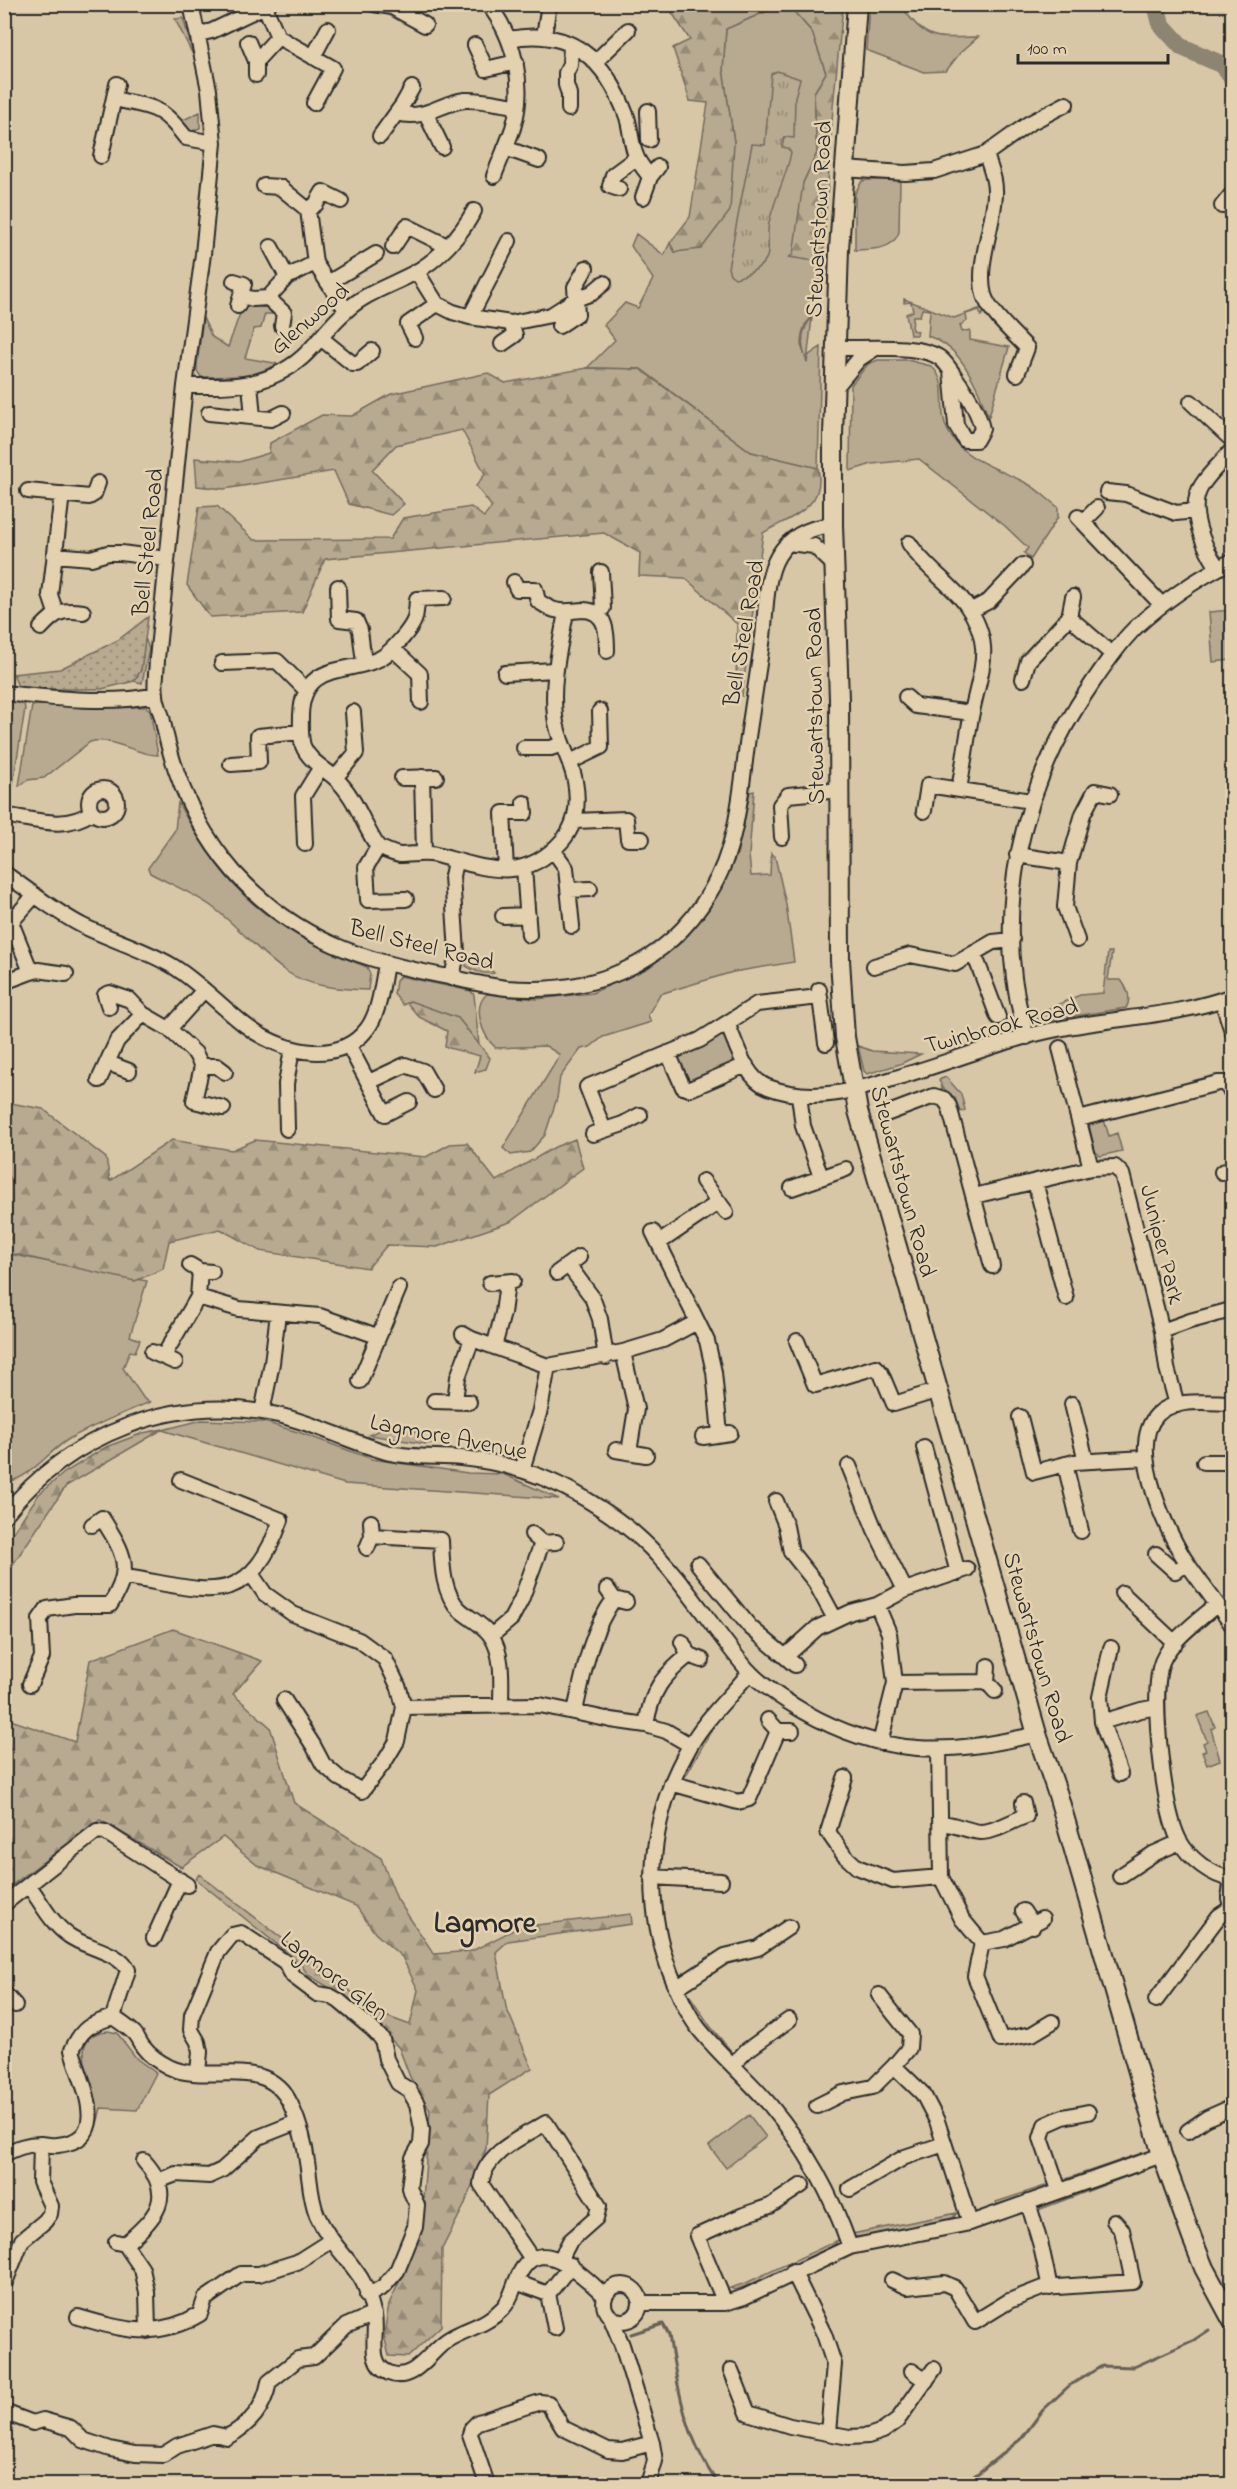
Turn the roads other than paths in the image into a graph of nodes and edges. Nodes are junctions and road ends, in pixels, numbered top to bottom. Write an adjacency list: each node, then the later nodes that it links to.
1 (191, 4): 11 (street, Bell Steel Road)
2 (374, 4): 6 (street)
3 (488, 4): 14 (street)
4 (549, 4): 12 (street)
5 (857, 4): 42 (main road, Stewartstown Road)
6 (392, 6): 8 (street)
7 (261, 7): 11 (street); 13 (street)
8 (424, 25)
9 (328, 28): 18 (street)
10 (628, 30): 20 (street)
11 (198, 34): 35 (street, Bell Steel Road)
12 (544, 36): 14 (street); 17 (street)
13 (278, 37): 18 (street); 19 (street)
14 (508, 39): 21 (street)
15 (248, 42): 19 (street)
16 (475, 45): 21 (street)
17 (571, 45): 20 (street); 29 (street)
18 (313, 57): 26 (street)
19 (256, 61): 22 (street)
20 (596, 61): 32 (street)
21 (516, 62): 28 (street)
22 (256, 75)
23 (117, 84): 25 (street)
24 (412, 88): 30 (street)
25 (114, 99): 35 (street); 39 (street)
26 (314, 103)
27 (1066, 104): 38 (street)
28 (516, 106): 31 (street); 37 (street)
29 (569, 109)
30 (397, 113): 31 (street); 33 (street)
31 (426, 114): 36 (street)
32 (630, 129): 34 (street); 40 (street)
33 (380, 136)
34 (649, 140)
35 (214, 143): 81 (street, Bell Steel Road)
36 (442, 147)
37 (505, 148): 41 (street); 43 (street)
38 (986, 154): 42 (street); 79 (street)
39 (102, 156)
40 (636, 158): 45 (street); 47 (street)
41 (539, 160)
42 (843, 169): 75 (main road, Stewartstown Road)
43 (493, 170)
44 (264, 186): 50 (street)
45 (619, 189)
46 (1233, 194): 49 (street)
47 (643, 197)
48 (341, 201): 50 (street)
49 (1222, 206)
50 (308, 210): 57 (street)
51 (469, 213): 53 (street, Glenwood)
52 (509, 241): 68 (street)
53 (447, 246): 55 (street); 59 (street, Glenwood)
54 (271, 247): 60 (street)
55 (393, 248)
56 (376, 254): 62 (street)
57 (315, 263): 60 (street); 62 (street)
58 (586, 268): 65 (street)
59 (417, 272): 66 (street); 67 (street, Glenwood)
60 (287, 277): 64 (street)
61 (234, 281): 64 (street)
62 (328, 282): 67 (street)
63 (604, 283): 65 (street)
64 (268, 298): 70 (street)
65 (576, 299): 69 (street); 71 (street)
66 (437, 304): 68 (street); 72 (street)
67 (346, 310): 73 (street, Glenwood)
68 (470, 317): 69 (street)
69 (511, 323): 74 (street)
70 (282, 326)
71 (559, 326)
72 (415, 338)
73 (322, 339): 77 (street); 80 (street, Glenwood)
74 (502, 344)
75 (835, 348): 76 (street); 82 (main road, Stewartstown Road)
76 (874, 349): 78 (street); 82 (street)
77 (372, 351)
78 (951, 371)
79 (1017, 375)
80 (250, 384): 81 (street, Glenwood); 86 (street)
81 (185, 386): 99 (street, Bell Steel Road)
82 (835, 388): 95 (main road, Stewartstown Road)
83 (1191, 402): 87 (street)
84 (209, 413): 86 (street)
85 (283, 413): 86 (street)
86 (253, 417)
87 (1233, 440)
88 (1233, 450): 94 (street)
89 (98, 483): 92 (street)
90 (28, 491): 92 (street)
91 (1107, 492): 94 (street)
92 (62, 494): 98 (street)
93 (1097, 508): 109 (street)
94 (1195, 511): 103 (street)
95 (833, 525): 96 (street, Bell Steel Road); 102 (main road, Stewartstown Road)
96 (788, 543): 102 (street); 180 (street, Bell Steel Road)
97 (909, 543): 110 (street)
98 (54, 555): 99 (street); 113 (street)
99 (167, 559): 127 (street, Bell Steel Road)
100 (1233, 561): 103 (street)
101 (1023, 565): 110 (street)
102 (836, 567): 144 (main road, Stewartstown Road)
103 (1218, 568): 109 (street)
104 (601, 572): 114 (street)
105 (514, 582): 112 (street)
106 (338, 587): 121 (street)
107 (444, 597): 117 (street)
108 (1073, 597): 115 (street)
109 (1162, 604): 119 (street)
110 (970, 611): 132 (street)
111 (83, 612): 113 (street)
112 (566, 612): 114 (street); 122 (street)
113 (56, 613): 116 (street)
114 (597, 614): 118 (street)
115 (1069, 617): 119 (street); 124 (street)
116 (41, 628)
117 (393, 649): 121 (street); 129 (street)
118 (608, 651)
119 (1112, 654): 146 (street)
120 (222, 663): 125 (street)
121 (363, 663): 125 (street)
122 (554, 670): 123 (street); 134 (street)
123 (504, 673)
124 (1023, 679)
125 (306, 690): 133 (street)
126 (4, 693): 127 (street)
127 (156, 694): 176 (street, Bell Steel Road)
128 (906, 697): 132 (street)
129 (421, 702)
130 (600, 711): 136 (street)
131 (353, 712): 141 (street)
132 (972, 713): 143 (street)
133 (301, 732): 137 (street); 138 (street)
134 (561, 744): 135 (street); 136 (street)
135 (524, 748)
136 (570, 762): 151 (street)
137 (231, 764)
138 (321, 767): 141 (street); 154 (street)
139 (422, 777): 140 (street); 142 (street); 157 (street)
140 (436, 777)
141 (335, 778): 155 (street)
142 (402, 778)
143 (959, 789): 146 (street); 148 (street)
144 (840, 790): 152 (street); 204 (main road, Stewartstown Road)
145 (1110, 794): 160 (street)
146 (1030, 801): 158 (street)
147 (524, 803): 162 (street)
148 (924, 810)
149 (92, 812): 150 (street)
150 (4, 817)
151 (575, 821): 153 (street); 156 (street)
152 (782, 837)
153 (642, 839)
154 (305, 844)
155 (378, 848): 157 (street); 167 (street)
156 (554, 850): 161 (street); 165 (street)
157 (424, 853): 159 (street)
158 (1017, 855): 160 (street); 173 (street)
159 (455, 862): 162 (street); 180 (street)
160 (1069, 863): 174 (street)
161 (524, 868): 162 (street); 168 (street)
162 (506, 869)
163 (4, 873): 166 (street)
164 (590, 889): 165 (street)
165 (570, 890): 171 (street)
166 (35, 895): 170 (street); 182 (street)
167 (406, 899)
168 (528, 915): 169 (street); 172 (street)
169 (503, 916)
170 (8, 922): 178 (street)
171 (572, 926)
172 (529, 935)
173 (1012, 940): 175 (street); 190 (street)
174 (1077, 940)
175 (972, 954): 177 (street); 186 (street)
176 (386, 964): 180 (street, Bell Steel Road); 192 (street)
177 (874, 966)
178 (31, 972): 179 (street); 181 (street)
179 (66, 974)
180 (452, 978)
181 (4, 982)
182 (204, 990): 188 (street); 194 (street)
183 (1227, 998): 189 (street); 190 (street, Twinbrook Road)
184 (110, 1007): 185 (street)
185 (143, 1014): 188 (street); 196 (street)
186 (998, 1017)
187 (727, 1023): 191 (street); 195 (street); 197 (street, Twinbrook Road)
188 (169, 1029): 198 (street)
189 (1233, 1031)
190 (1028, 1037): 204 (street, Twinbrook Road)
191 (825, 1044)
192 (349, 1046): 194 (street); 202 (street)
193 (1060, 1048): 211 (street)
194 (292, 1049): 212 (street)
195 (668, 1053): 197 (street); 210 (street)
196 (108, 1063): 199 (street); 201 (street)
197 (746, 1065): 206 (street, Twinbrook Road)
198 (202, 1066): 200 (street); 208 (street)
199 (129, 1071)
200 (225, 1072)
201 (99, 1080)
202 (369, 1082): 203 (street); 207 (street)
203 (434, 1090)
204 (854, 1090): 206 (street, Twinbrook Road); 239 (main road, Stewartstown Road)
205 (1233, 1092): 211 (street)
206 (799, 1095): 215 (street)
207 (409, 1102)
208 (223, 1108)
209 (886, 1114): 219 (street)
210 (640, 1115)
211 (1079, 1119): 213 (street)
212 (283, 1120)
213 (1091, 1168): 217 (street, Juniper Park); 230 (street, Juniper Park)
214 (846, 1169): 215 (street)
215 (821, 1177): 218 (street)
216 (703, 1180): 229 (street)
217 (1035, 1182): 219 (street, Juniper Park); 226 (street)
218 (792, 1188)
219 (974, 1196): 221 (street)
220 (568, 1265): 236 (street)
221 (992, 1266)
222 (201, 1269): 225 (street)
223 (490, 1283): 233 (street)
224 (399, 1286): 231 (street)
225 (198, 1297): 228 (street); 235 (street)
226 (1066, 1298)
227 (1231, 1311): 230 (street)
228 (278, 1313): 231 (street); 244 (street)
229 (697, 1322): 234 (street); 246 (street)
230 (1162, 1332): 243 (street, Juniper Park)
231 (377, 1336): 238 (street)
232 (797, 1341): 239 (street)
233 (494, 1347): 237 (street); 240 (street)
234 (623, 1352): 236 (street); 248 (street)
235 (163, 1357)
236 (606, 1357): 237 (street)
237 (548, 1366): 255 (street)
238 (360, 1385)
239 (939, 1390): 291 (main road, Stewartstown Road)
240 (434, 1401)
241 (1233, 1403): 243 (street)
242 (1072, 1404): 250 (street)
243 (1177, 1405): 249 (street)
244 (262, 1412): 255 (street, Lagmore Avenue); 258 (street, Lagmore Avenue)
245 (1020, 1417): 253 (street)
246 (703, 1437)
247 (924, 1447): 268 (street)
248 (646, 1455)
249 (1146, 1458): 250 (street); 265 (street)
250 (1086, 1461): 253 (street)
251 (1204, 1462): 252 (street)
252 (1233, 1462)
253 (1065, 1464): 261 (street)
254 (849, 1466): 268 (street)
255 (522, 1470): 280 (street, Lagmore Avenue)
256 (181, 1480): 266 (street)
257 (776, 1501): 273 (street)
258 (4, 1516)
259 (371, 1521): 275 (street)
260 (92, 1524): 267 (street)
261 (1081, 1532)
262 (543, 1540): 275 (street)
263 (1156, 1554): 265 (street)
264 (698, 1564): 273 (street)
265 (1188, 1564): 271 (street)
266 (252, 1575): 267 (street); 285 (street)
267 (125, 1577): 282 (street)
268 (905, 1590): 272 (street)
269 (1122, 1593): 277 (street)
270 (615, 1597): 287 (street)
271 (1217, 1604): 274 (street); 277 (street)
272 (877, 1605): 273 (street); 281 (street)
273 (835, 1619)
274 (1233, 1625)
275 (491, 1636): 284 (street)
276 (681, 1642): 290 (street)
277 (1176, 1643): 286 (street)
278 (1111, 1648): 289 (street)
279 (988, 1666): 281 (street)
280 (750, 1672): 292 (street, Lagmore Avenue); 293 (street)
281 (895, 1683): 292 (street)
282 (30, 1684)
283 (284, 1700): 285 (street)
284 (501, 1704): 285 (street); 287 (street)
285 (404, 1707)
286 (1157, 1707): 289 (street); 300 (street)
287 (575, 1711): 290 (street)
288 (768, 1720): 296 (street)
289 (1102, 1722): 295 (street)
290 (646, 1725): 293 (street)
291 (1037, 1734): 294 (street, Lagmore Avenue); 330 (main road, Stewartstown Road)
292 (880, 1743): 294 (street, Lagmore Avenue)
293 (690, 1745): 296 (street)
294 (939, 1750): 299 (street)
295 (1120, 1774)
296 (671, 1783): 302 (street)
297 (846, 1786): 303 (street)
298 (1023, 1803): 299 (street)
299 (942, 1823): 303 (street)
300 (1180, 1842): 301 (street); 304 (street)
301 (1120, 1876)
302 (652, 1877): 305 (street); 313 (street)
303 (941, 1877): 312 (street)
304 (1232, 1879): 308 (street)
305 (721, 1881)
306 (29, 1886): 307 (street); 311 (street); 316 (street)
307 (4, 1904)
308 (1232, 1909): 315 (street)
309 (1023, 1911): 312 (street)
310 (789, 1927): 313 (street)
311 (154, 1938)
312 (982, 1943): 318 (street)
313 (676, 1988): 319 (street)
314 (879, 1995): 320 (street)
315 (1156, 2000)
316 (113, 2017): 321 (street); 327 (street)
317 (789, 2020): 319 (street)
318 (1052, 2022)
319 (733, 2065): 340 (street)
320 (894, 2066): 322 (street); 328 (street)
321 (198, 2072): 325 (street); 349 (street, Lagmore Glen)
322 (817, 2106)
323 (1233, 2108): 326 (street)
324 (1088, 2111): 334 (street)
325 (297, 2122): 332 (street); 339 (street)
326 (1188, 2131)
327 (41, 2144): 329 (street); 345 (street)
328 (944, 2144): 333 (street); 337 (street)
329 (4, 2154)
330 (1162, 2155): 334 (street); 356 (main road, Stewartstown Road)
331 (144, 2161): 332 (street)
332 (158, 2181): 359 (street)
333 (850, 2189)
334 (1059, 2190): 336 (street)
335 (798, 2192): 352 (street)
336 (1028, 2202): 337 (street); 347 (street)
337 (970, 2223): 340 (street)
338 (1123, 2225): 347 (street)
339 (330, 2241): 349 (street); 359 (street)
340 (850, 2247): 343 (street)
341 (532, 2259): 342 (street); 342 (street); 344 (street)
342 (565, 2263): 348 (street); 350 (street)
343 (793, 2271): 352 (street); 365 (street)
344 (516, 2282): 348 (street); 353 (street)
345 (4, 2284)
346 (897, 2287): 347 (street)
347 (1050, 2288)
348 (548, 2294): 358 (street)
349 (368, 2296): 353 (street)
350 (605, 2296): 351 (street); 354 (street)
351 (640, 2303): 352 (street); 357 (street)
352 (725, 2303)
353 (374, 2314): 364 (street)
354 (610, 2316): 357 (street); 360 (street)
355 (78, 2317): 359 (street)
356 (1233, 2320)
357 (625, 2321): 360 (street)
358 (555, 2328)
359 (147, 2331)
360 (622, 2345): 366 (street)
361 (912, 2371): 365 (street)
362 (737, 2374): 365 (street)
363 (20, 2402): 364 (street)
364 (9, 2414)
365 (828, 2433)
366 (652, 2443): 367 (street); 368 (street)
367 (487, 2484)
368 (648, 2484)

